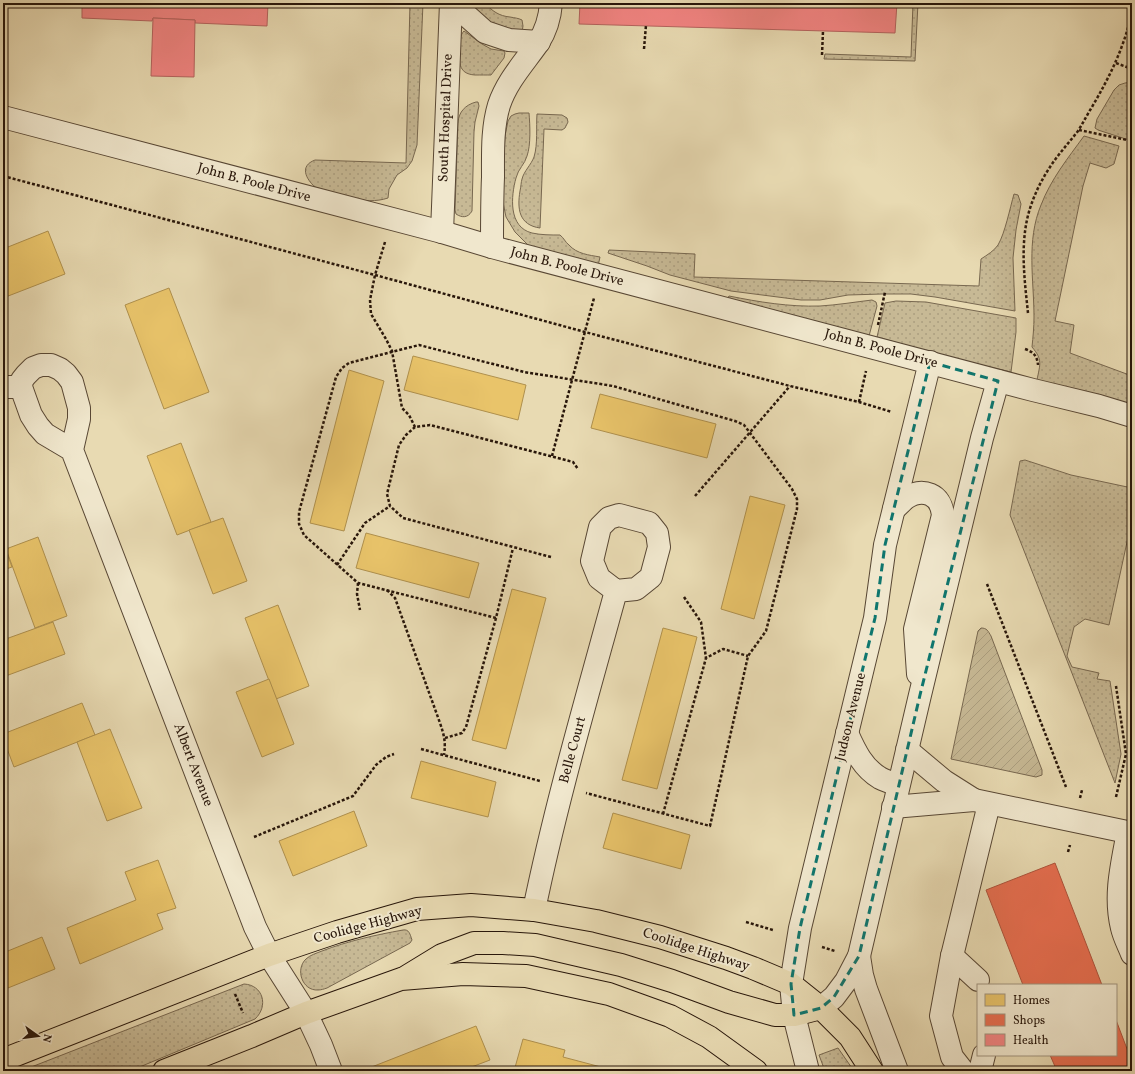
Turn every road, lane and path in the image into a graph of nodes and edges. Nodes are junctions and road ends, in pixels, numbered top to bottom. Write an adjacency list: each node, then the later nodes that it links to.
1 (451, 3): 16 (street, South Hospital Drive)
2 (456, 3): 7 (street)
3 (551, 3): 7 (street)
4 (1132, 12): 10 (path)
5 (646, 26): 8 (path)
6 (823, 31): 9 (path)
7 (539, 42): 18 (street)
8 (644, 49)
9 (822, 55)
10 (1116, 63): 11 (path); 13 (path)
11 (1132, 69)
12 (3, 117): 16 (street, John B. Poole Drive)
13 (1079, 130): 14 (path); 22 (path)
14 (1132, 141)
15 (3, 176): 19 (path)
16 (442, 232): 18 (street, John B. Poole Drive)
17 (385, 241): 19 (path)
18 (492, 247): 26 (street, John B. Poole Drive)
19 (375, 275): 24 (path); 35 (path)
20 (885, 292): 23 (path)
21 (595, 297): 24 (path)
22 (1028, 313)
23 (878, 326)
24 (585, 332): 30 (path); 37 (path)
25 (1025, 348): 28 (path)
26 (930, 362): 29 (street, John B. Poole Drive); 41 (street, Judson Avenue)
27 (867, 369): 32 (path)
28 (1037, 370)
29 (998, 381): 34 (street, John B. Poole Drive); 56 (street)
30 (790, 386): 32 (path); 39 (path)
31 (12, 387): 36 (street); 36 (street)
32 (859, 402): 33 (path)
33 (896, 413)
34 (1132, 416)
35 (415, 427): 37 (path); 40 (path)
36 (72, 450): 76 (street, Albert Avenue)
37 (552, 456): 38 (path)
38 (578, 468)
39 (695, 496)
40 (390, 506): 43 (path); 45 (path)
41 (894, 509): 56 (street); 57 (street, Judson Avenue)
42 (299, 512): 45 (path)
43 (513, 548): 44 (path); 52 (path)
44 (550, 557)
45 (337, 565): 46 (path)
46 (358, 583): 48 (path); 51 (path)
47 (987, 584): 65 (path)
48 (387, 590): 52 (path); 58 (path)
49 (616, 591): 72 (street, Belle Court)
50 (684, 597): 54 (path)
51 (360, 610)
52 (496, 618): 58 (path)
53 (748, 656): 54 (path)
54 (706, 658): 69 (path)
55 (1116, 686): 66 (path)
56 (920, 695): 60 (street)
57 (847, 733): 64 (street); 81 (street, Judson Avenue)
58 (444, 738): 62 (path)
59 (421, 749): 62 (path)
60 (907, 750): 64 (street); 67 (street)
61 (394, 754): 71 (path)
62 (444, 755): 63 (path)
63 (543, 782)
64 (898, 785): 68 (street)
65 (1066, 787)
66 (1116, 798)
67 (981, 802): 68 (street); 70 (street); 78 (street)
68 (893, 807): 77 (street)
69 (663, 814)
70 (1130, 832): 75 (street)
71 (254, 838)
72 (534, 910): 76 (main road, Coolidge Highway); 81 (main road, Coolidge Highway)
73 (746, 922): 74 (path)
74 (773, 930)
75 (1132, 954)
76 (269, 955): 84 (street, Albert Avenue); 88 (main road, Coolidge Highway)
77 (860, 956): 83 (street); 94 (street)
78 (952, 956): 80 (street); 95 (street)
79 (401, 979): 84 (main road); 86 (main road); 91 (main road)
80 (978, 980)
81 (790, 984): 83 (main road, Coolidge Highway); 86 (street, Judson Avenue)
82 (235, 993): 85 (path)
83 (821, 1008): 86 (main road); 93 (main road, Coolidge Highway)
84 (306, 1012): 89 (main road); 90 (street, Albert Avenue)
85 (243, 1014)
86 (794, 1016): 92 (street, Judson Avenue)
87 (984, 1056): 96 (street)
88 (3, 1060)
89 (164, 1071)
90 (331, 1071)
91 (756, 1071)
92 (808, 1071)
93 (872, 1071)
94 (897, 1071)
95 (963, 1071)
96 (980, 1071)

